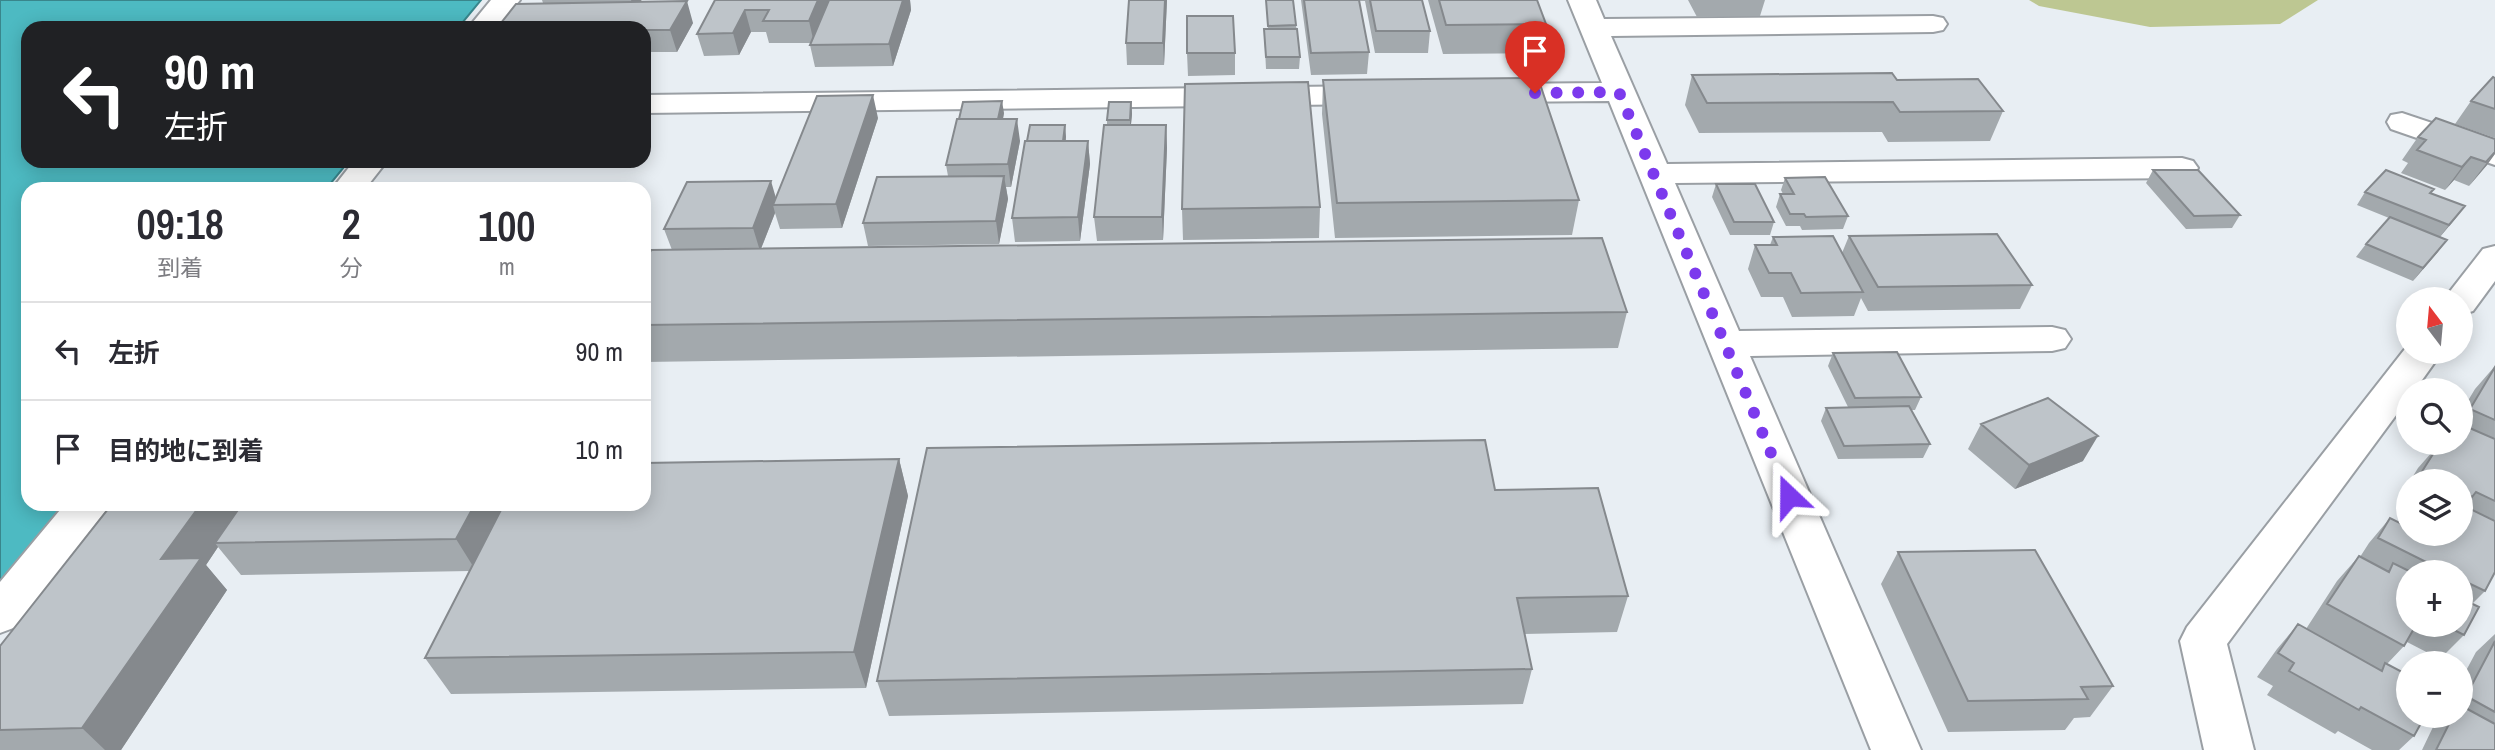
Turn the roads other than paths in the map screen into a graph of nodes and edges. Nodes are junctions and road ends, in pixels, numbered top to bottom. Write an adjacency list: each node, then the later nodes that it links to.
1 (506, 0): 3 (street)
2 (1588, 14): 4 (street); 5 (street)
3 (488, 21)
4 (1933, 24)
5 (1619, 92): 7 (street); 13 (street)
6 (1410, 94): 8 (street)
7 (1466, 94)
8 (651, 104)
9 (2402, 122): 10 (street)
10 (2495, 155)
11 (365, 168): 14 (street)
12 (2182, 168): 13 (street)
13 (1653, 174): 18 (street)
14 (354, 182)
15 (2495, 257): 16 (street)
16 (2472, 287)
17 (2052, 339): 18 (street)
18 (1725, 344): 22 (street)
19 (2414, 364): 23 (street)
20 (84, 511): 21 (street)
21 (0, 614)
22 (1895, 750)
23 (2228, 750)

